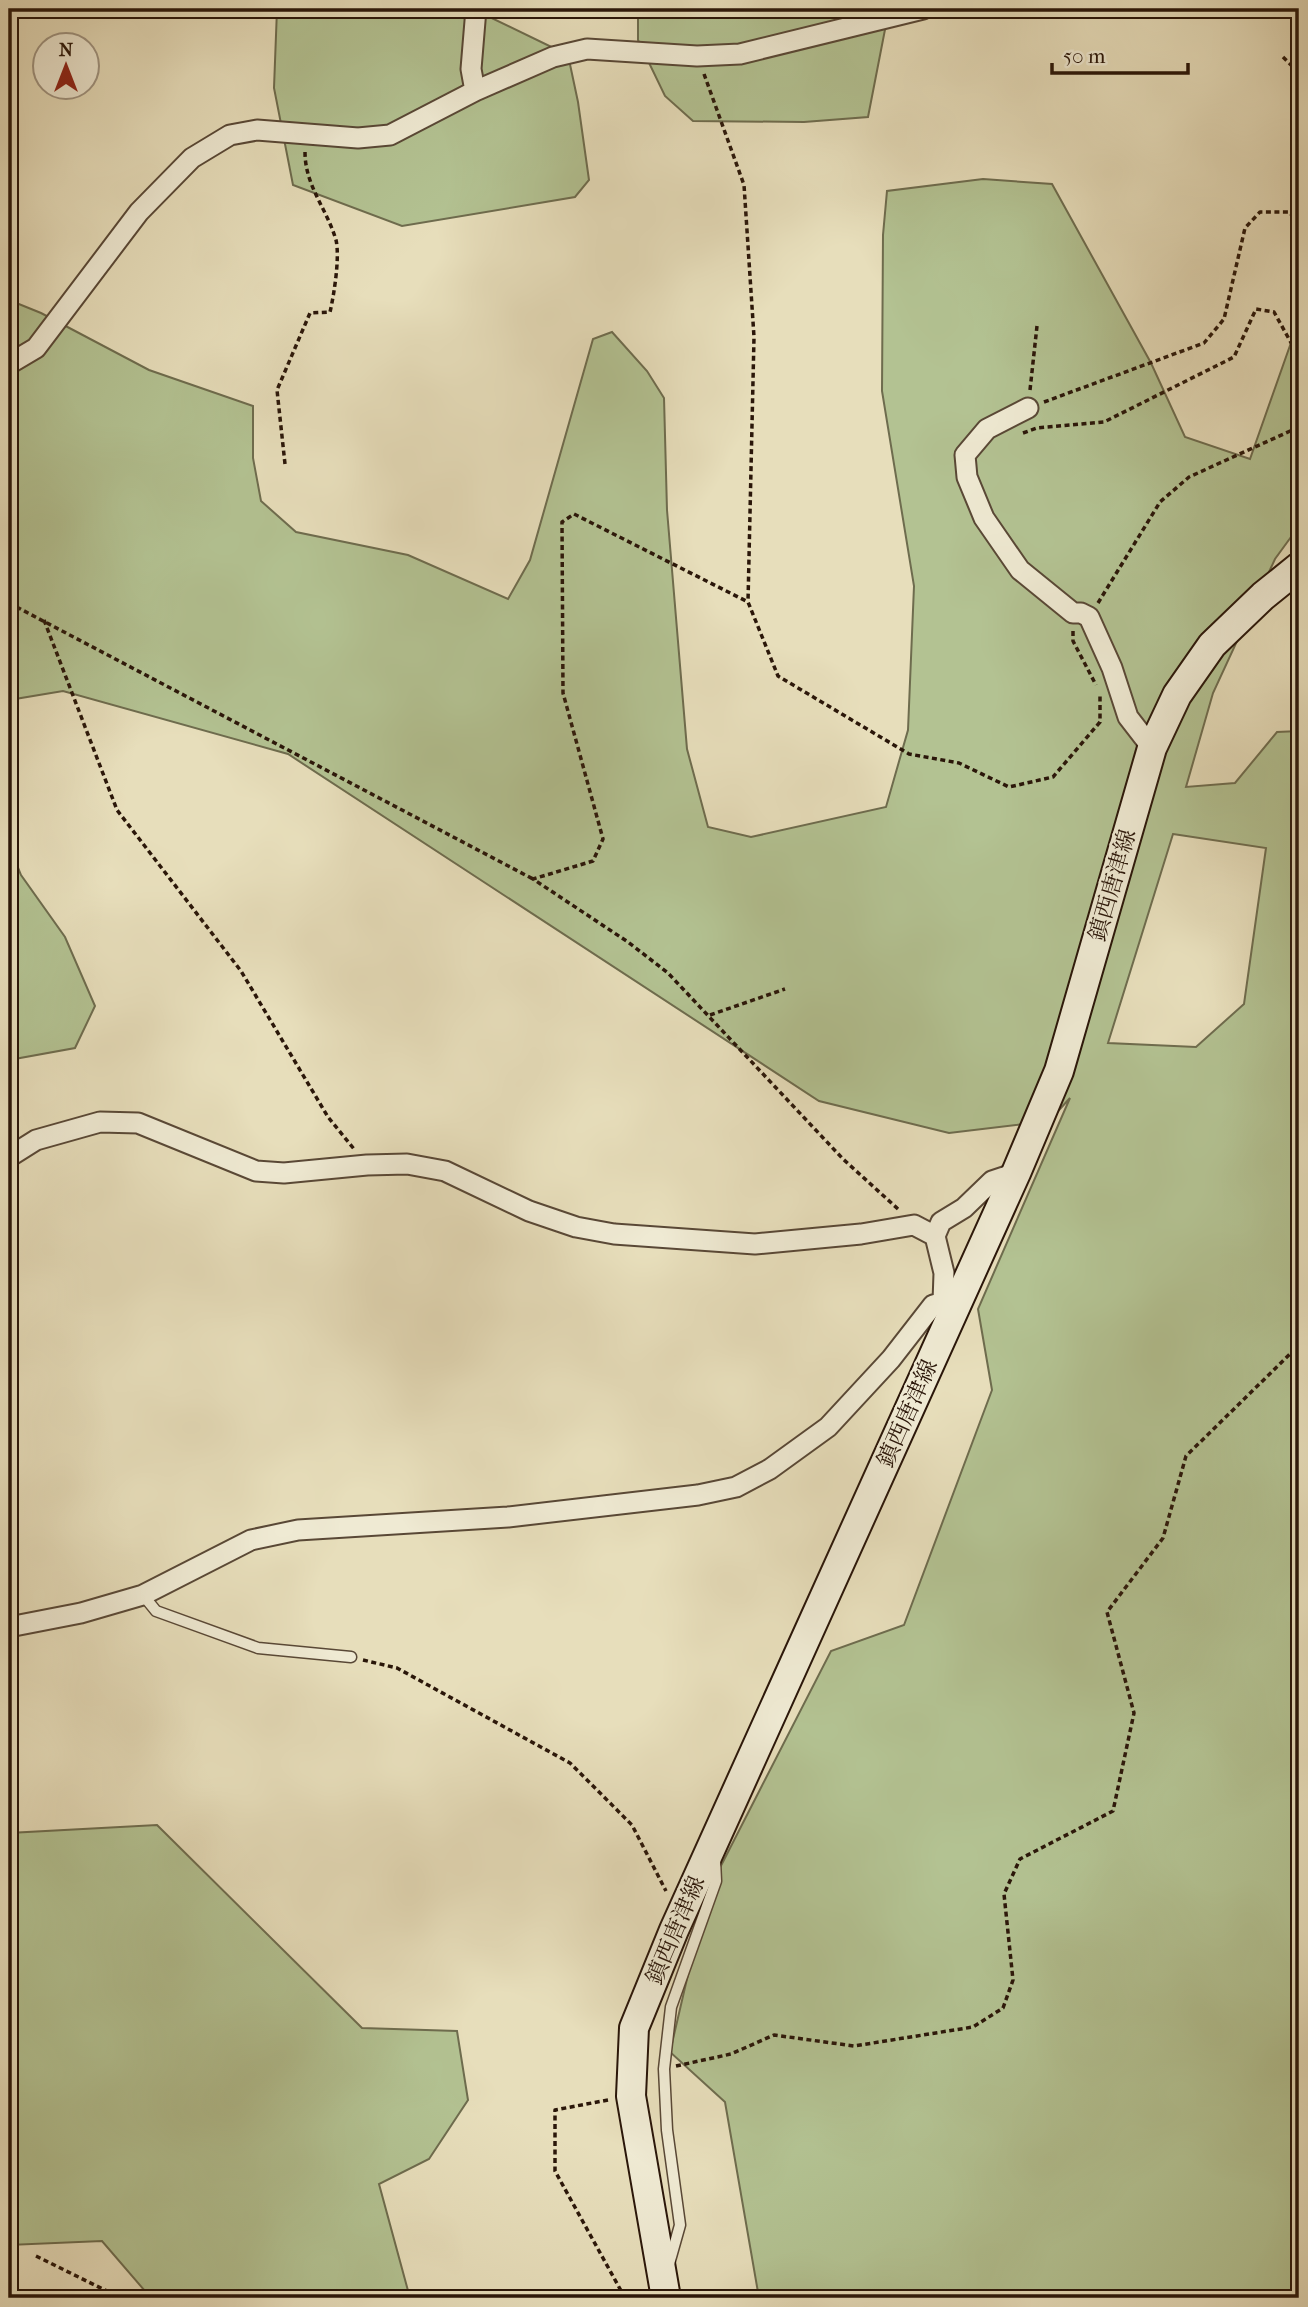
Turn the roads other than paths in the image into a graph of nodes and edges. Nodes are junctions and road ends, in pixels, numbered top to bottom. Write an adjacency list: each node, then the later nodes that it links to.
1 (476, 9): 3 (street)
2 (923, 9): 3 (street)
3 (475, 91): 4 (street)
4 (9, 364)
5 (1028, 408): 7 (street)
6 (1299, 567): 7 (main road, 鎮西唐津線)
7 (1152, 748): 9 (main road, 鎮西唐津線)
8 (9, 1157): 10 (street)
9 (1016, 1173): 10 (street); 11 (main road, 鎮西唐津線)
10 (935, 1236): 11 (street)
11 (949, 1305): 12 (street); 15 (main road, 鎮西唐津線)
12 (143, 1595): 13 (street); 14 (lane)
13 (9, 1627)
14 (351, 1657)
15 (715, 1838): 16 (lane); 16 (main road, 鎮西唐津線)
16 (664, 2290)

